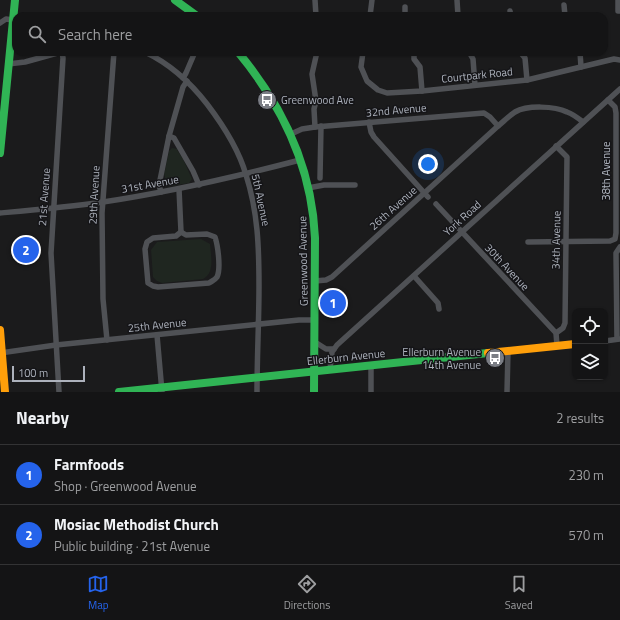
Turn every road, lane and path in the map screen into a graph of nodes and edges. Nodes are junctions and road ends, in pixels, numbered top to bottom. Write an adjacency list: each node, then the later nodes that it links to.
1 (15, 0): 10 (street)
2 (175, 0): 11 (street)
3 (315, 0): 12 (street)
4 (372, 0): 13 (street)
5 (457, 0): 15 (street)
6 (618, 0): 9 (street)
7 (564, 5): 16 (street)
8 (405, 7): 14 (street)
9 (620, 11)
10 (14, 12)
11 (192, 12)
12 (316, 12)
13 (370, 12)
14 (405, 12)
15 (458, 12)
16 (565, 12)
17 (12, 20): 18 (street)
18 (0, 23)
19 (12, 29): 33 (street)
20 (47, 56): 33 (street)
21 (63, 56): 61 (street, 21st Avenue)
22 (114, 56): 59 (street, 29th Avenue)
23 (154, 56): 35 (street, 5th Avenue)
24 (192, 56): 35 (street)
25 (242, 56): 45 (street, Greenwood Avenue)
26 (316, 56): 44 (street)
27 (362, 56): 39 (street, Courtpark Road)
28 (414, 56): 39 (street)
29 (471, 56): 37 (street)
30 (523, 56): 36 (street)
31 (580, 56): 34 (street)
32 (620, 60): 34 (street, Courtpark Road)
33 (8, 64): 48 (street)
34 (581, 67): 36 (street, Courtpark Road)
35 (185, 79): 46 (street); 50 (street, 5th Avenue)
36 (527, 80): 37 (street, Courtpark Road)
37 (475, 85): 39 (street, Courtpark Road)
38 (620, 89): 40 (street, York Road)
39 (422, 91)
40 (608, 100): 42 (street, York Road); 58 (street, 38th Avenue)
41 (369, 122): 43 (street, 32nd Avenue); 44 (street, 32nd Avenue); 57 (street)
42 (583, 122): 43 (street, 26th Avenue); 47 (street, York Road)
43 (498, 126): 57 (street, 26th Avenue)
44 (318, 127): 45 (street, 32nd Avenue); 51 (street)
45 (291, 134): 49 (street, Greenwood Avenue)
46 (169, 136): 52 (street); 56 (street)
47 (556, 146): 64 (street, York Road); 65 (street, 34th Avenue)
48 (0, 152)
49 (300, 160): 50 (street, 31st Avenue); 54 (street, Greenwood Avenue)
50 (246, 174): 52 (street, 31st Avenue); 73 (street, 5th Avenue)
51 (318, 174)
52 (199, 185): 55 (street, 31st Avenue)
53 (355, 185): 54 (street)
54 (308, 188): 69 (street, Greenwood Avenue)
55 (179, 189): 56 (street, 31st Avenue); 63 (street)
56 (161, 192): 59 (street, 31st Avenue)
57 (426, 195): 69 (street, 26th Avenue)
58 (618, 198): 65 (street, 38th Avenue)
59 (102, 202): 61 (street, 31st Avenue); 78 (street, 29th Avenue)
60 (436, 204): 64 (street, 30th Avenue)
61 (54, 208): 62 (street, 31st Avenue); 82 (street, 21st Avenue)
62 (0, 213)
63 (181, 232): 63 (street)
64 (460, 232): 68 (street, York Road); 75 (street, 30th Avenue)
65 (566, 241): 66 (street); 75 (street, 34th Avenue)
66 (528, 242)
67 (620, 248): 70 (street)
68 (414, 276): 71 (street); 84 (street, York Road)
69 (315, 281): 72 (street, Greenwood Avenue)
70 (618, 288): 77 (street)
71 (439, 308)
72 (315, 320): 73 (street, 25th Avenue); 80 (street, Greenwood Avenue)
73 (259, 325): 76 (street, 25th Avenue); 90 (street, 5th Avenue)
74 (0, 330): 86 (street)
75 (556, 333): 83 (street)
76 (157, 335): 78 (street, 25th Avenue); 91 (street)
77 (619, 339): 79 (street)
78 (107, 340): 82 (street, 25th Avenue)
79 (608, 341)
80 (315, 342): 84 (street); 89 (street, Greenwood Avenue)
81 (572, 344): 83 (street, Ellerburn Avenue)
82 (56, 345): 86 (street, 25th Avenue); 93 (street, 21st Avenue)
83 (557, 346): 85 (street, Ellerburn Avenue)
84 (334, 349): 88 (street)
85 (508, 351): 87 (street, Ellerburn Avenue); 98 (street)
86 (1, 353): 92 (street)
87 (371, 365): 88 (street, Ellerburn Avenue); 97 (street)
88 (330, 369): 89 (street, Ellerburn Avenue)
89 (315, 371): 90 (street, Ellerburn Avenue); 96 (street, Greenwood Avenue)
90 (257, 377): 91 (street, Ellerburn Avenue); 95 (street, 5th Avenue)
91 (162, 390): 94 (street, Ellerburn Avenue)
92 (5, 392)
93 (59, 392)
94 (119, 392)
95 (257, 392)
96 (314, 392)
97 (371, 392)
98 (507, 392)

